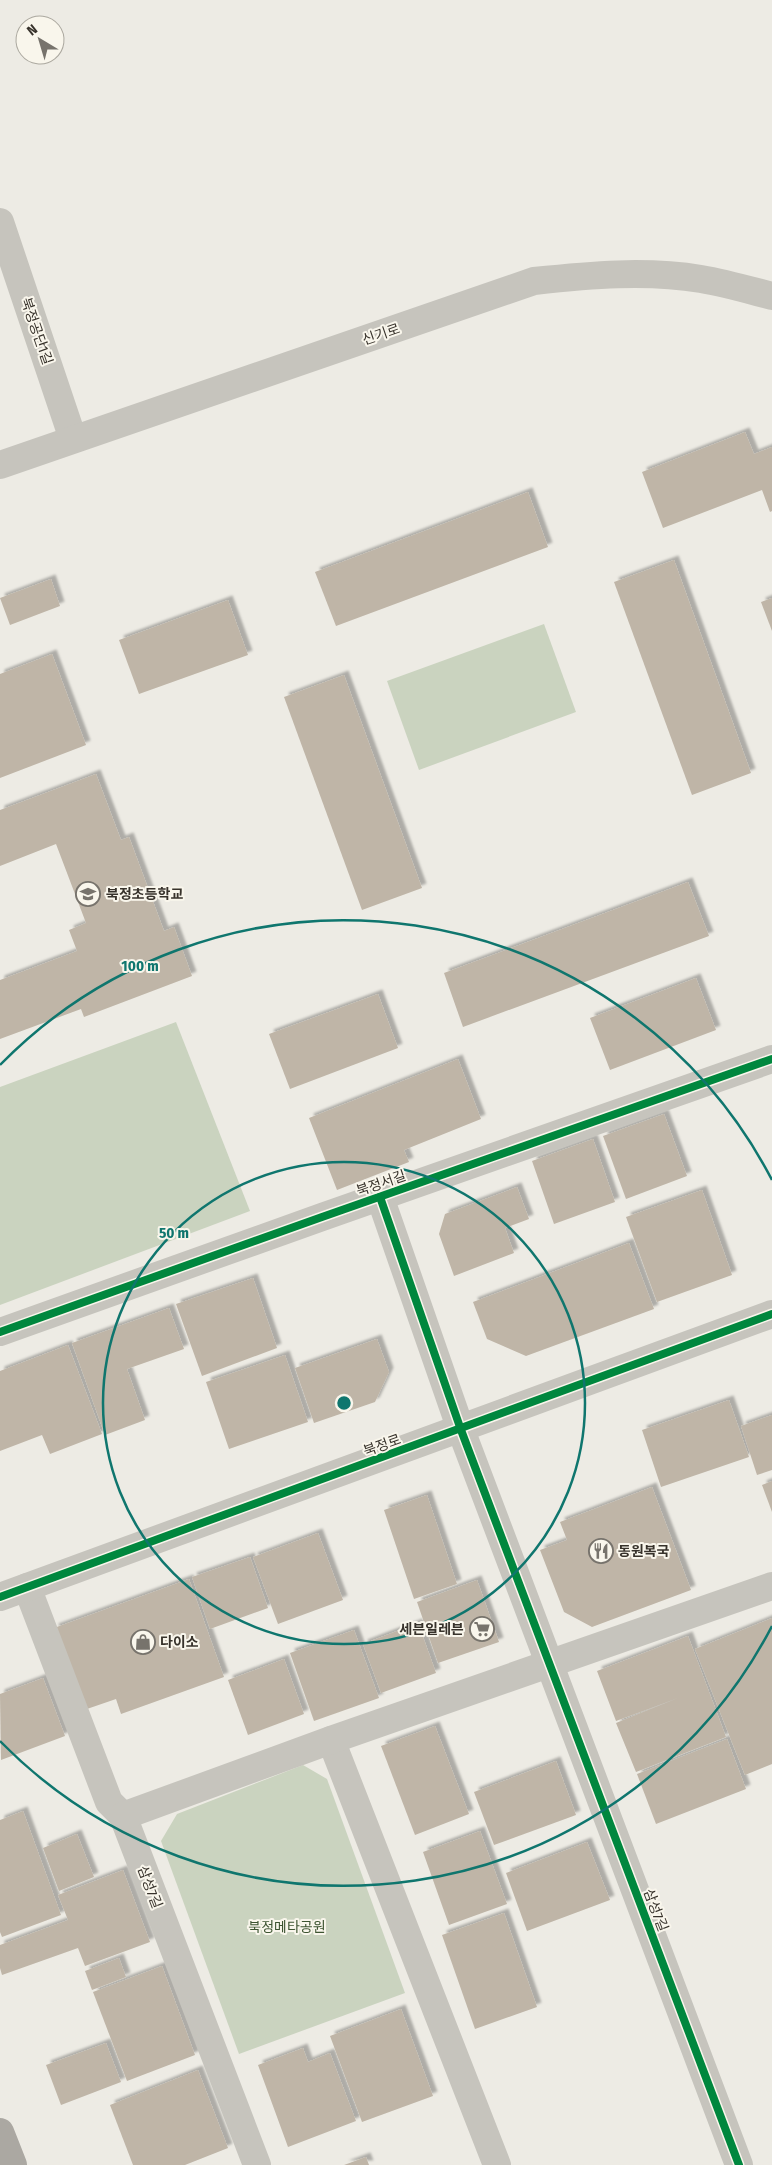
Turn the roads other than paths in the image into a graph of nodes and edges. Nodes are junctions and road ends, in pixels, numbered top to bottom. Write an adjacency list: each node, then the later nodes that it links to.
1 (0, 222): 3 (street, 북정공단1길)
2 (772, 296): 3 (street, 신기로)
3 (74, 439): 4 (street, 신기로)
4 (0, 465)
5 (772, 1059): 6 (street, 북정서길)
6 (380, 1197): 8 (street, 북정서길); 9 (street, 삼성7길)
7 (772, 1314): 9 (street, 북정로)
8 (0, 1332)
9 (461, 1430): 11 (street, 북정로); 13 (street, 삼성7길)
10 (772, 1586): 13 (street)
11 (27, 1587): 12 (street, 북정로); 15 (street, 삼성7길)
12 (0, 1597)
13 (549, 1664): 14 (street); 20 (street, 삼성7길)
14 (331, 1740): 15 (street); 19 (street)
15 (123, 1816): 18 (street, 삼성7길)
16 (0, 2132): 17 (main road)
17 (13, 2165)
18 (257, 2165)
19 (497, 2165)
20 (739, 2165)

